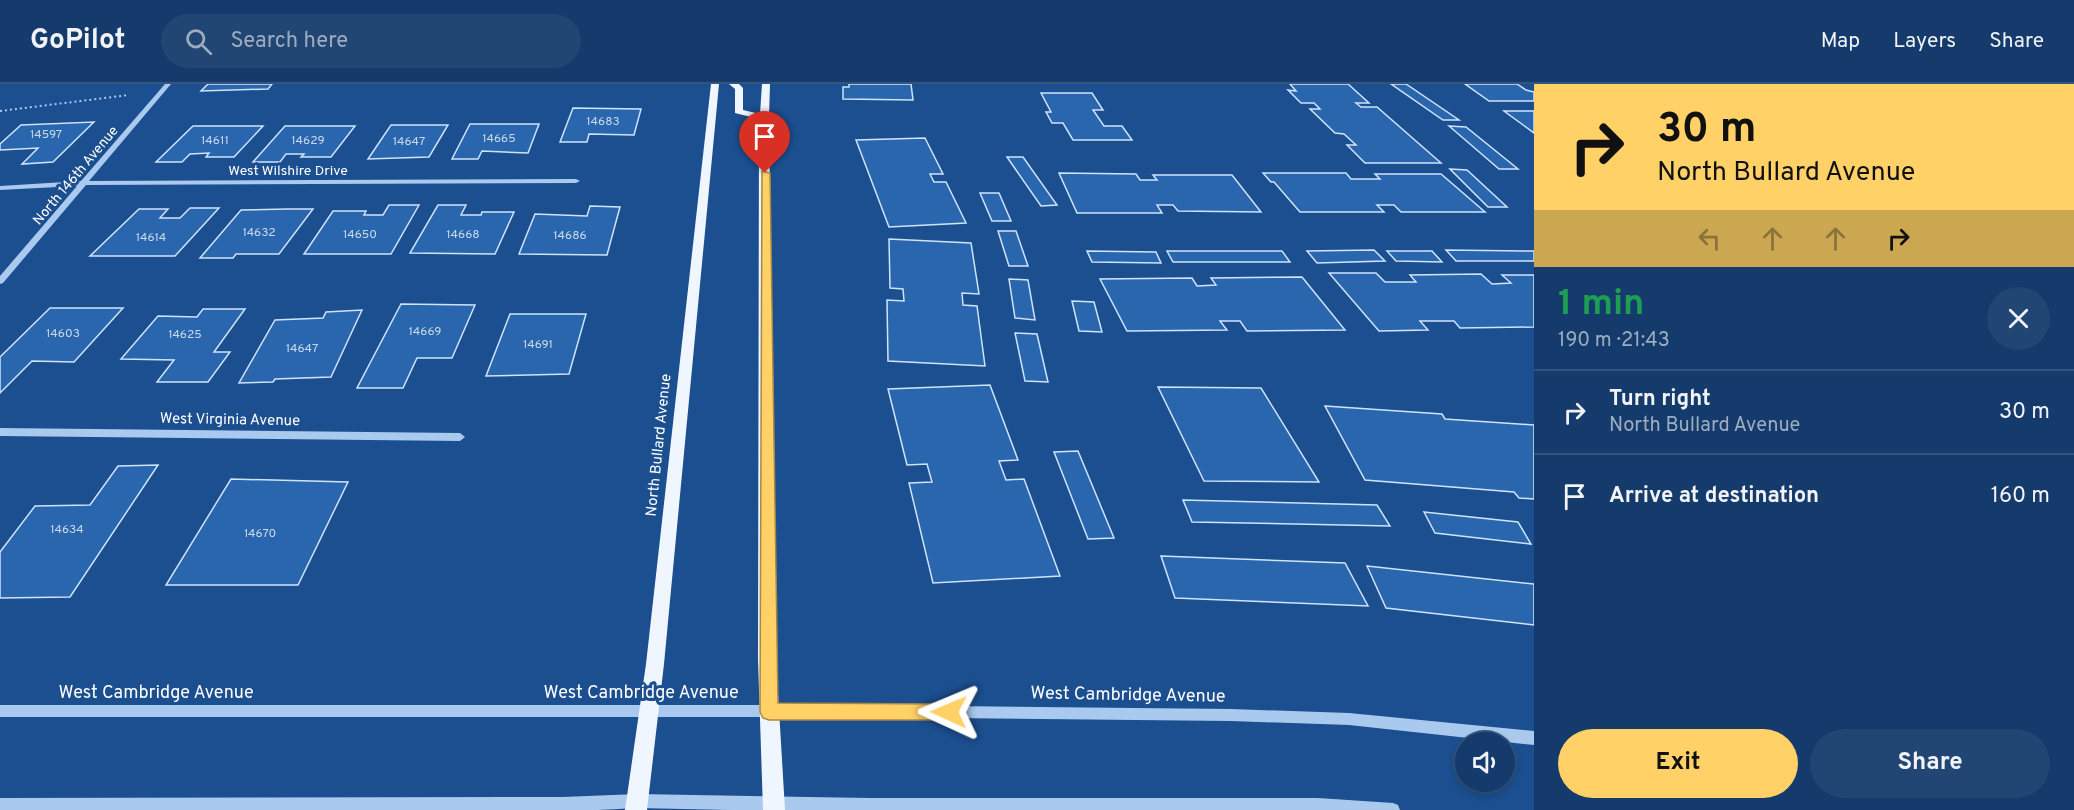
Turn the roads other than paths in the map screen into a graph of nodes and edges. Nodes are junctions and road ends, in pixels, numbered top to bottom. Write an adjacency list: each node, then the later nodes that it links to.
1 (168, 84): 7 (street, North 146th Avenue)
2 (715, 84): 13 (main road, North Bullard Avenue)
3 (733, 84): 5 (main road)
4 (766, 84): 5 (main road)
5 (764, 117): 14 (main road)
6 (576, 181): 7 (street, West Wilshire Drive)
7 (84, 183): 8 (street, West Wilshire Drive); 9 (street, North 146th Avenue)
8 (0, 188)
9 (0, 281)
10 (0, 432): 11 (street, West Virginia Avenue)
11 (460, 437)
12 (0, 711): 13 (street, West Cambridge Avenue)
13 (648, 711): 14 (street, West Cambridge Avenue); 17 (main road, North Bullard Avenue)
14 (769, 712): 15 (street, West Cambridge Avenue); 18 (main road)
15 (1534, 738)
16 (0, 805): 17 (street)
17 (637, 806): 18 (street)
18 (774, 806): 19 (street)
19 (1393, 810)

